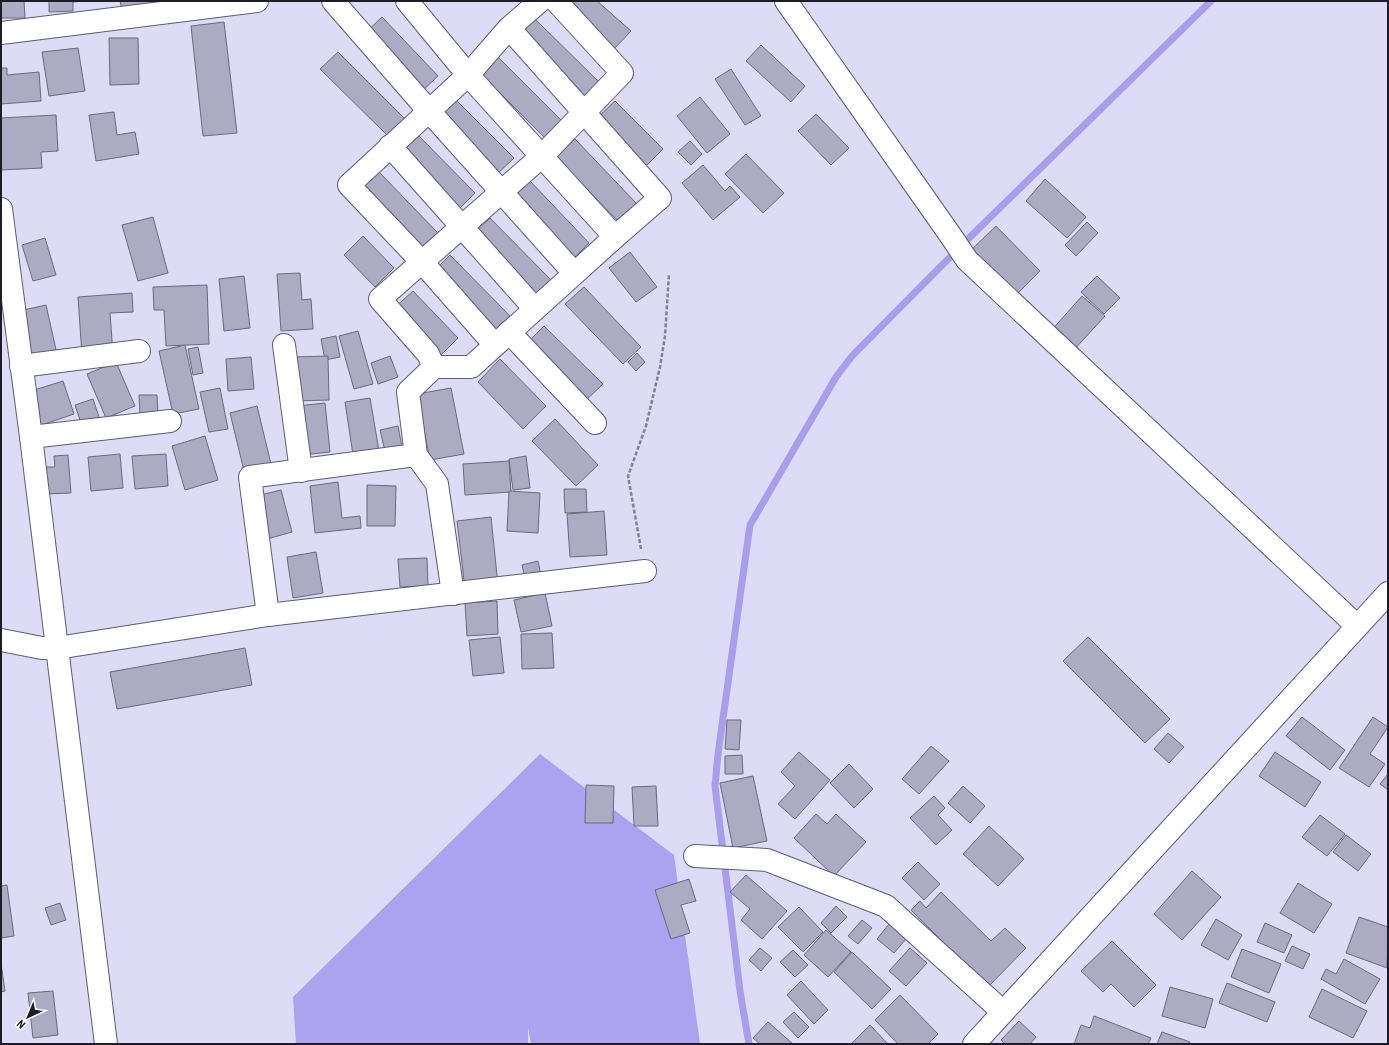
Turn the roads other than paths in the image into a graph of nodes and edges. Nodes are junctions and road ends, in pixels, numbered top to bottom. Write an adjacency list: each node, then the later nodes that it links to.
1 (257, 1): 8 (street)
2 (333, 1): 10 (street)
3 (407, 1): 9 (street)
4 (540, 1): 7 (street)
5 (556, 1): 11 (street)
6 (786, 1): 35 (street)
7 (509, 28): 9 (street); 11 (street)
8 (1, 33)
9 (468, 75): 10 (street); 13 (street)
10 (429, 111): 12 (street); 14 (street)
11 (584, 112): 13 (street); 17 (street)
12 (390, 146): 16 (street); 18 (street)
13 (542, 156): 14 (street); 17 (street)
14 (501, 192): 16 (street); 19 (street)
15 (1, 209): 24 (street)
16 (462, 227): 18 (street); 20 (street)
17 (615, 237): 19 (street)
18 (422, 262): 21 (street); 25 (street)
19 (574, 273): 20 (street)
20 (534, 309): 21 (street)
21 (502, 338): 25 (street); 27 (street)
22 (284, 345): 30 (street)
23 (139, 351): 24 (street)
24 (21, 366): 28 (street)
25 (434, 368): 29 (street)
26 (170, 421): 28 (street)
27 (595, 423)
28 (31, 437): 37 (street)
29 (416, 455): 30 (street); 33 (street)
30 (301, 471): 34 (street)
31 (645, 571): 33 (street)
32 (1388, 593): 35 (street)
33 (453, 594): 34 (street)
34 (268, 615): 37 (street)
35 (1357, 626): 39 (street)
36 (1, 640): 37 (street)
37 (57, 648): 40 (street)
38 (695, 856): 39 (street)
39 (1003, 1012): 41 (street)
40 (106, 1044)
41 (974, 1044)

